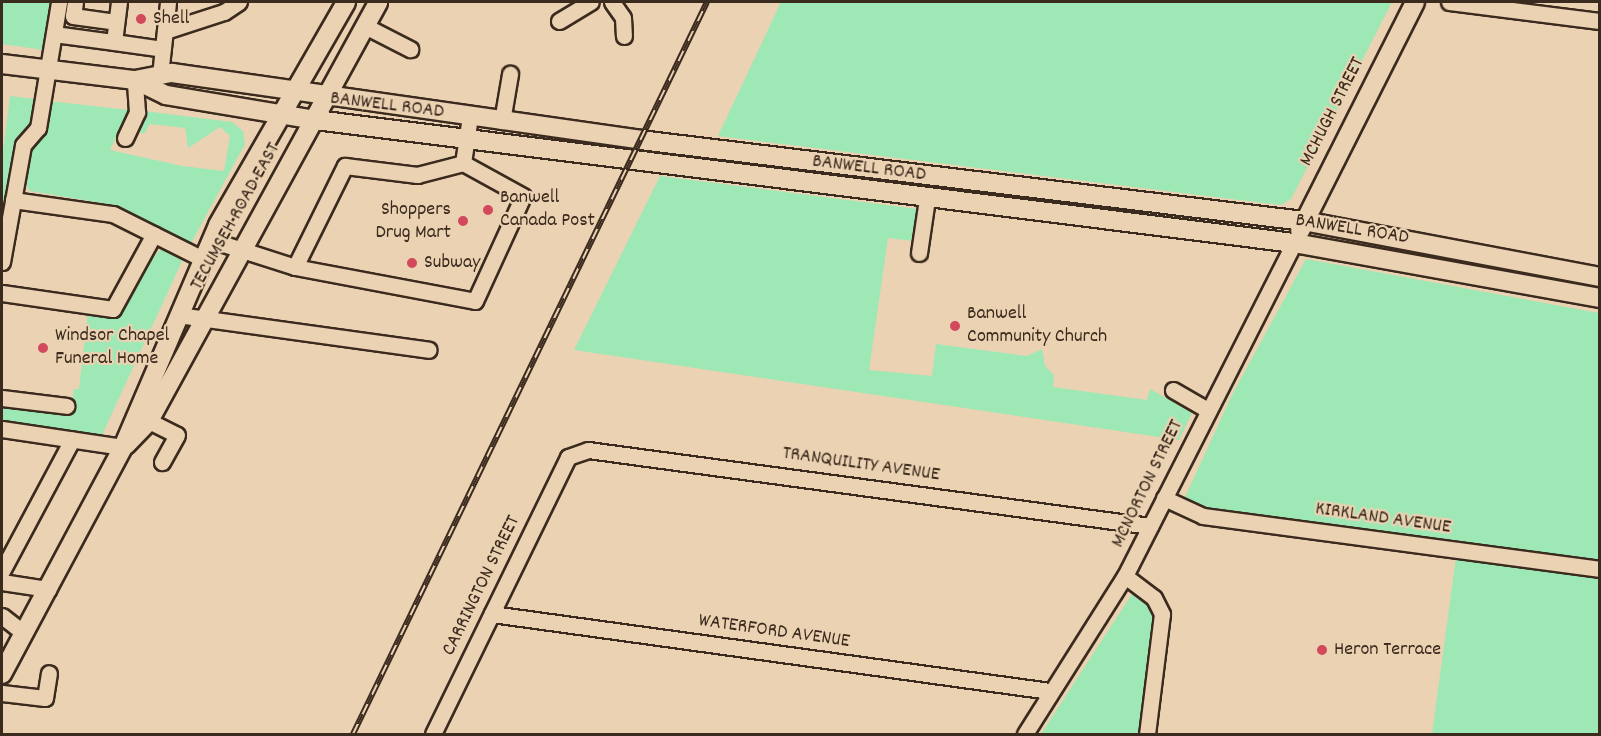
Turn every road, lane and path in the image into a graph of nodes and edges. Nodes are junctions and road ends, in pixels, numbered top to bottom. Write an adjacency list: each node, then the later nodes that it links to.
1 (59, 2): 17 (street)
2 (75, 2): 14 (street)
3 (119, 2): 14 (street)
4 (168, 2): 16 (street)
5 (239, 2): 16 (street)
6 (346, 2): 27 (main road, TECUMSEH ROAD EAST)
7 (378, 2): 15 (main road, TECUMSEH ROAD EAST)
8 (591, 2): 12 (street)
9 (612, 2): 18 (street)
10 (1415, 2): 38 (main road, MCHUGH STREET)
11 (1449, 2): 13 (street)
12 (560, 21)
13 (1599, 21)
14 (116, 22): 19 (street)
15 (365, 26): 21 (street); 28 (main road, TECUMSEH ROAD EAST)
16 (165, 32): 20 (street)
17 (54, 34): 19 (street); 23 (street)
18 (624, 36)
19 (114, 42): 20 (street)
20 (163, 49): 25 (street)
21 (410, 49)
22 (2, 64): 23 (main road, BANWELL ROAD)
23 (49, 70): 26 (main road, BANWELL ROAD); 37 (street)
24 (510, 74): 32 (street)
25 (160, 75): 26 (main road, BANWELL ROAD); 27 (main road, BANWELL ROAD)
26 (135, 80): 29 (main road, BANWELL ROAD); 33 (street)
27 (297, 92): 28 (main road, BANWELL ROAD); 29 (main road, TECUMSEH ROAD EAST)
28 (329, 97): 30 (main road, BANWELL ROAD); 31 (main road, TECUMSEH ROAD EAST)
29 (280, 113): 31 (main road, BANWELL ROAD); 40 (main road, TECUMSEH ROAD EAST)
30 (470, 116): 32 (main road, BANWELL ROAD); 34 (street)
31 (316, 120): 34 (main road, BANWELL ROAD); 42 (main road, TECUMSEH ROAD EAST)
32 (502, 121): 38 (main road, BANWELL ROAD)
33 (125, 138)
34 (466, 139): 35 (street); 36 (main road, BANWELL ROAD)
35 (463, 163): 46 (street); 46 (street)
36 (927, 199): 41 (main road, BANWELL ROAD); 43 (street)
37 (14, 200): 39 (street); 45 (street)
38 (1304, 221): 41 (main road, MCHUGH STREET); 47 (main road, BANWELL ROAD)
39 (154, 234): 44 (street); 48 (street)
40 (211, 240): 42 (street); 44 (main road, TECUMSEH ROAD EAST)
41 (1294, 243): 49 (main road, BANWELL ROAD); 56 (street, MCNORTON STREET)
42 (244, 251): 46 (street); 51 (main road, TECUMSEH ROAD EAST)
43 (919, 253)
44 (203, 259): 50 (main road, TECUMSEH ROAD EAST)
45 (2, 262)
46 (295, 267)
47 (1599, 277)
48 (2, 293)
49 (1599, 298)
50 (178, 315): 51 (street); 57 (main road, TECUMSEH ROAD EAST)
51 (206, 319): 52 (street); 57 (main road, TECUMSEH ROAD EAST)
52 (429, 350)
53 (1173, 390): 56 (street)
54 (2, 398): 55 (street)
55 (67, 406)
56 (1207, 410): 63 (street, MCNORTON STREET)
57 (141, 417): 60 (main road, TECUMSEH ROAD EAST); 62 (street)
58 (2, 429): 59 (street)
59 (72, 440): 60 (street); 66 (street)
60 (123, 447): 69 (main road, TECUMSEH ROAD EAST)
61 (568, 457): 64 (street, TRANQUILITY AVENUE); 70 (street, CARRINGTON STREET)
62 (162, 462)
63 (1164, 498): 64 (street, MCNORTON STREET); 65 (street, KIRKLAND AVENUE)
64 (1150, 526): 67 (street, MCNORTON STREET)
65 (1599, 569)
66 (2, 571)
67 (1125, 576): 75 (street, MCNORTON STREET); 79 (street)
68 (2, 582): 69 (street)
69 (48, 589): 72 (main road, TECUMSEH ROAD EAST)
70 (492, 614): 75 (street, WATERFORD AVENUE); 77 (street, CARRINGTON STREET)
71 (2, 616): 72 (street)
72 (24, 633): 74 (main road, TECUMSEH ROAD EAST)
73 (49, 673): 76 (street)
74 (2, 674)
75 (1050, 692): 78 (street, MCNORTON STREET)
76 (2, 693)
77 (433, 735)
78 (1025, 735)
79 (1147, 735)

